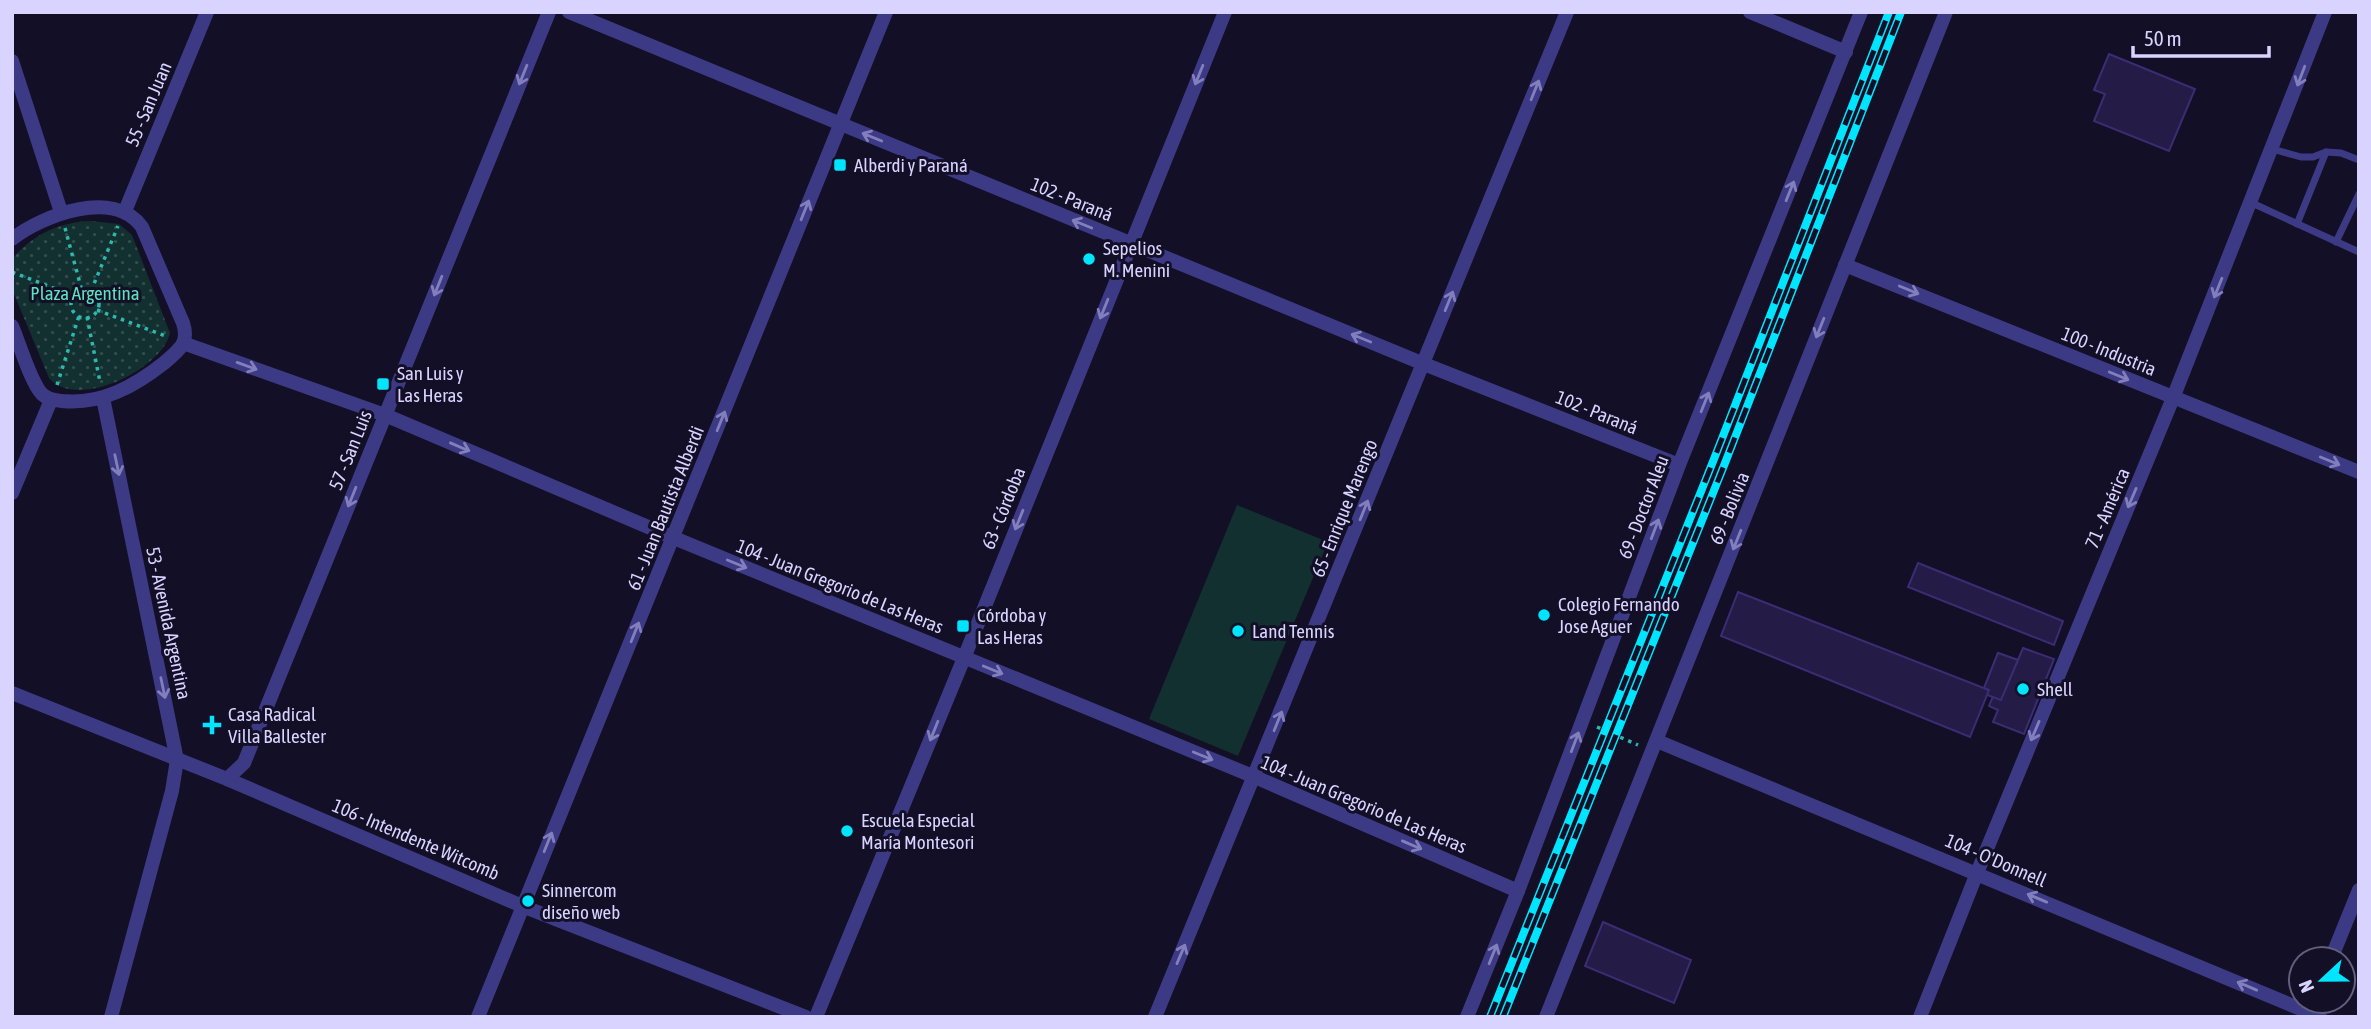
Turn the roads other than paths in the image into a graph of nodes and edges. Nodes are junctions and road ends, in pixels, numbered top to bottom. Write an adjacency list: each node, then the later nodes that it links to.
1 (207, 12): 19 (street, 55 - San Juan)
2 (549, 12): 33 (street, 57 - San Luis, one-way to 33)
3 (569, 12): 13 (street, 102 - Paraná)
4 (886, 12): 13 (street, 61 - Juan Bautista Alberdi)
5 (1225, 12): 24 (street, 63 - Córdoba, one-way to 24)
6 (1567, 12): 29 (street, 65 - Enrique Marengo, one-way to 6)
7 (1750, 12): 11 (street)
8 (1861, 12): 11 (street, 69 - Doctor Aleu)
9 (1946, 12): 26 (street, 69 - Bolivia)
10 (2325, 12): 14 (street, 71 - América, one-way to 14)
11 (1846, 52): 34 (street, 69 - Doctor Aleu, one-way to 11)
12 (12, 61): 20 (street)
13 (840, 124): 24 (street, 102 - Paraná, one-way to 13); 37 (street, 61 - Juan Bautista Alberdi, one-way to 13)
14 (2272, 149): 15 (lane); 18 (street, 71 - América)
15 (2326, 152): 16 (lane); 21 (lane)
16 (2359, 160)
17 (2359, 194): 23 (lane)
18 (2252, 203): 21 (lane); 31 (street, 71 - América, one-way to 31)
19 (125, 211): 20 (street); 28 (street)
20 (61, 212): 22 (street)
21 (2297, 224): 23 (lane)
22 (12, 239)
23 (2336, 242): 25 (lane)
24 (1130, 243): 29 (street, 102 - Paraná, one-way to 24); 38 (street, 63 - Córdoba, one-way to 38)
25 (2359, 252)
26 (1845, 265): 31 (street, 100 - Industria, one-way to 31); 40 (street, 69 - Bolivia, one-way to 40)
27 (12, 326): 32 (street)
28 (183, 343): 30 (street); 33 (street, 104 - Juan Gregorio de Las Heras, one-way to 33)
29 (1424, 364): 34 (street, 102 - Paraná); 42 (street, 65 - Enrique Marengo, one-way to 29)
30 (103, 398): 32 (street); 41 (street, 53 - Avenida Argentina, one-way to 41)
31 (2173, 398): 35 (street, 100 - Industria, one-way to 35); 44 (street, 71 - América, one-way to 44)
32 (51, 400): 36 (street)
33 (385, 415): 37 (street, 104 - Juan Gregorio de Las Heras, one-way to 37); 43 (street, 57 - San Luis, one-way to 43)
34 (1679, 465): 46 (street, 69 - Doctor Aleu, one-way to 34)
35 (2359, 472)
36 (12, 493)
37 (674, 538): 38 (street, 104 - Juan Gregorio de Las Heras, one-way to 38); 47 (street, 61 - Juan Bautista Alberdi, one-way to 37)
38 (964, 658): 42 (street, 104 - Juan Gregorio de Las Heras, one-way to 42); 53 (street, 63 - Córdoba, one-way to 53)
39 (12, 693): 41 (street, 106 - Intendente Witcomb)
40 (1655, 746): 44 (street, 104 - O'Donnell); 56 (street, 69 - Bolivia)
41 (177, 761): 43 (street, 106 - Intendente Witcomb); 50 (street, 53 - Avenida Argentina)
42 (1255, 777): 46 (street, 104 - Juan Gregorio de Las Heras, one-way to 46); 54 (street, 65 - Enrique Marengo, one-way to 42)
43 (227, 779): 47 (street, 106 - Intendente Witcomb)
44 (1977, 873): 49 (street, 104 - O'Donnell, one-way to 44); 57 (street, 71 - América)
45 (2359, 890): 48 (street)
46 (1518, 891): 55 (street, 69 - Doctor Aleu, one-way to 46)
47 (522, 905): 51 (street, 61 - Juan Bautista Alberdi); 52 (street, 106 - Intendente Witcomb)
48 (2337, 945)
49 (2287, 1001)
50 (111, 1017)
51 (478, 1017)
52 (806, 1017)
53 (816, 1017)
54 (1155, 1017)
55 (1467, 1017)
56 (1546, 1017)
57 (1920, 1017)

